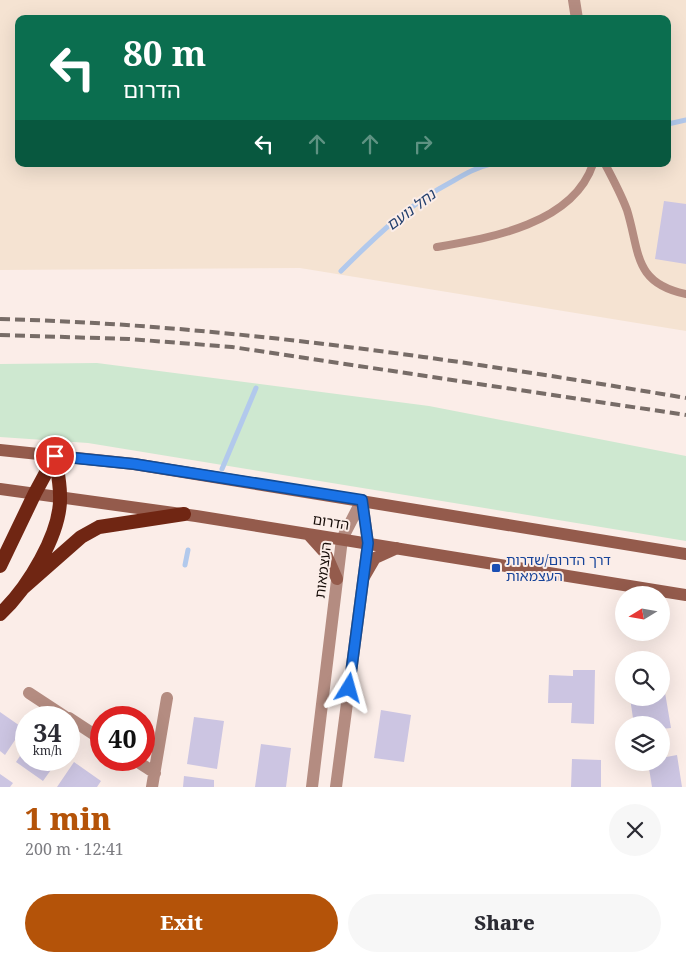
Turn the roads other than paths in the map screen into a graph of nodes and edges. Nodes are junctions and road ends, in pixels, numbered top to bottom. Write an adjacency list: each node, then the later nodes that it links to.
1 (574, 0): 2 (street)
2 (576, 15)
3 (592, 167): 5 (lane)
4 (607, 167): 6 (lane)
5 (437, 248)
6 (686, 294)
7 (0, 450): 8 (main road, הדרום)
8 (55, 456): 10 (highway); 11 (highway); 12 (main road, הדרום)
9 (0, 488): 10 (main road, הדרום)
10 (34, 493): 11 (main road, הדרום); 19 (highway)
11 (61, 496): 13 (main road, הדרום); 22 (highway)
12 (362, 500): 15 (street, העצמאות); 16 (street); 18 (main road, הדרום)
13 (184, 514): 14 (main road, הדרום); 22 (highway)
14 (308, 534): 15 (main road, הדרום); 21 (main road)
15 (342, 539): 16 (main road, הדרום); 21 (street, העצמאות)
16 (368, 543): 17 (main road, הדרום); 20 (street)
17 (397, 548): 20 (main road); 23 (main road, הדרום)
18 (686, 554)
19 (0, 566)
20 (364, 577): 32 (street)
21 (337, 579): 31 (street, העצמאות)
22 (23, 588): 24 (highway)
23 (686, 595)
24 (0, 614)
25 (29, 693): 27 (street)
26 (166, 698): 29 (street)
27 (49, 706)
28 (152, 771): 29 (street)
29 (155, 773): 30 (street)
30 (152, 787)
31 (312, 787)
32 (336, 787)

